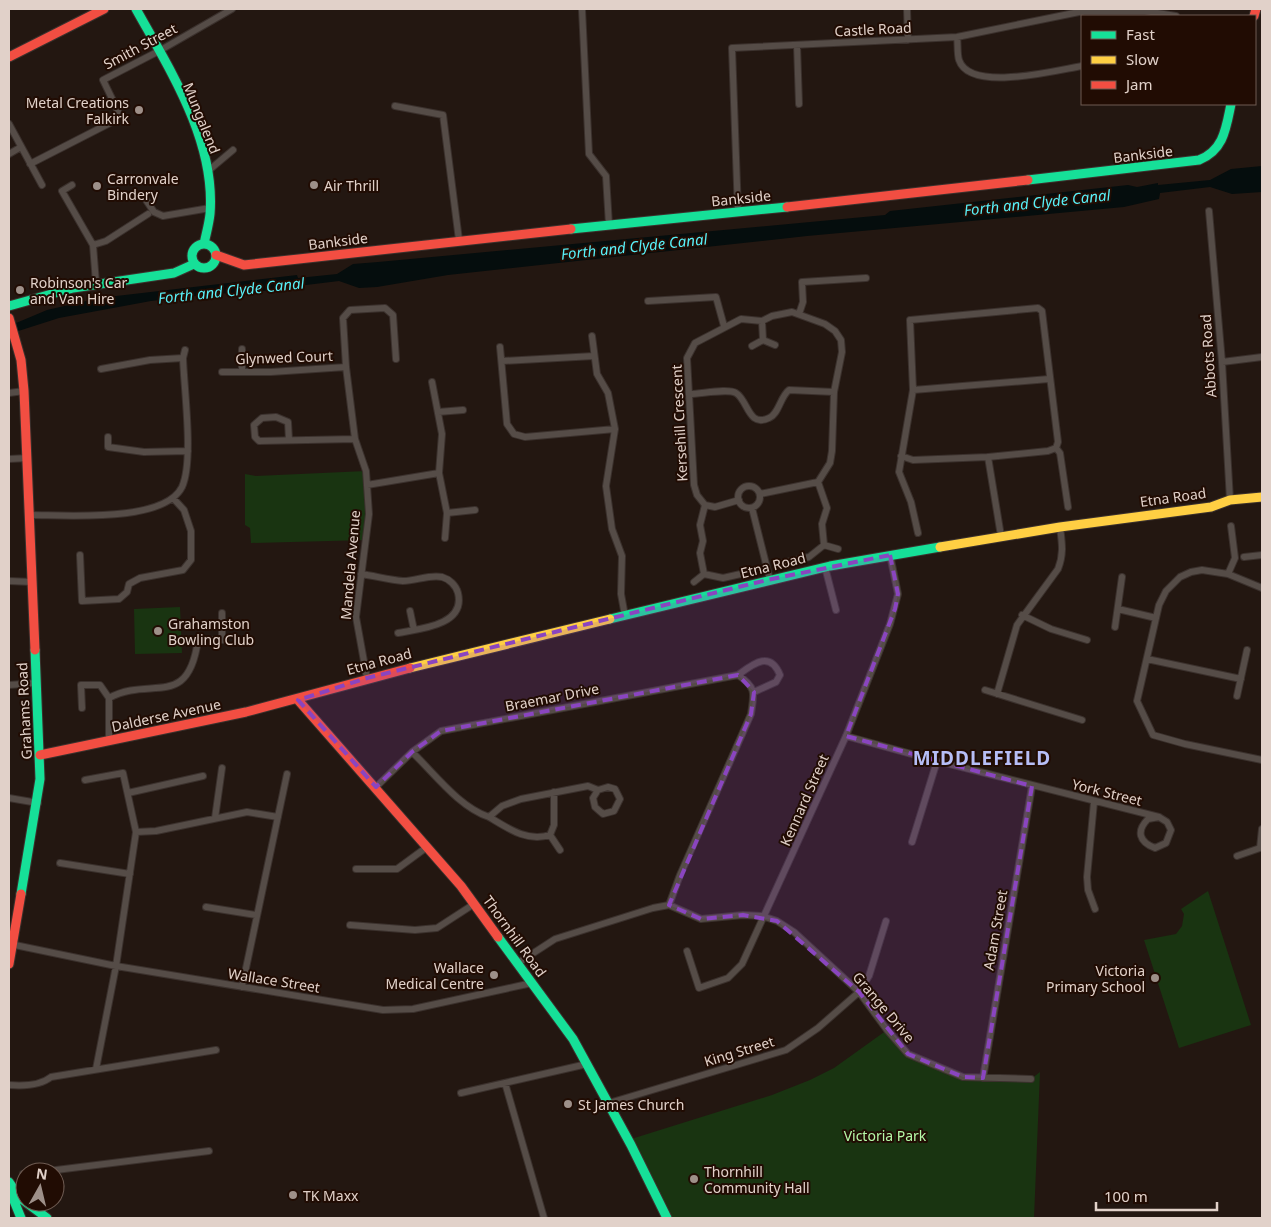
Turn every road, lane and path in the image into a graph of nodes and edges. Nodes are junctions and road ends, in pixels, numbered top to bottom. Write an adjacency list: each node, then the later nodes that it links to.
1 (104, 9): 12 (street)
2 (136, 9): 11 (street, Mungalend)
3 (232, 9): 11 (street, Smith Street)
4 (582, 9): 30 (street)
5 (907, 9): 9 (street)
6 (1126, 14): 7 (street, Castle Road); 8 (street, Castle Road)
7 (1170, 15)
8 (957, 37): 9 (street, Castle Road); 13 (street)
9 (908, 40): 10 (street, Castle Road)
10 (797, 45): 14 (street); 28 (street, Castle Road)
11 (158, 51): 21 (street, Smith Street); 22 (street, Mungalend)
12 (9, 57)
13 (1081, 66)
14 (799, 104)
15 (1231, 105): 28 (street, Bankside)
16 (396, 106): 31 (street)
17 (9, 124): 18 (street)
18 (21, 147): 20 (street); 21 (street)
19 (232, 150): 22 (street)
20 (9, 154)
21 (30, 164): 23 (street)
22 (208, 171): 26 (street, Mungalend)
23 (42, 185)
24 (72, 185): 33 (street)
25 (146, 200): 26 (street)
26 (210, 208): 32 (street, Mungalend)
27 (1208, 211): 56 (street, Abbots Road)
28 (738, 212): 30 (street, Bankside)
29 (148, 214): 33 (street)
30 (609, 225): 31 (street, Bankside)
31 (459, 240): 34 (street, Bankside)
32 (204, 244): 34 (street); 35 (street)
33 (93, 245): 37 (street)
34 (216, 255): 35 (street)
35 (194, 264): 37 (street)
36 (866, 278): 40 (street)
37 (96, 283): 39 (street)
38 (648, 301): 43 (street)
39 (9, 306)
40 (799, 314): 42 (street, Kersehill Crescent); 65 (street, Kersehill Crescent)
41 (10, 320): 64 (street, Grahams Road)
42 (762, 321): 43 (street, Kersehill Crescent); 45 (street)
43 (724, 326): 67 (street, Kersehill Crescent)
44 (592, 336): 51 (street)
45 (763, 340): 46 (street); 47 (street)
46 (775, 345)
47 (752, 346)
48 (500, 348): 55 (street)
49 (242, 349): 59 (street)
50 (185, 350): 53 (street)
51 (594, 356): 55 (street); 70 (street)
52 (1262, 357): 56 (street)
53 (183, 358): 58 (street); 75 (street)
54 (396, 359): 57 (street, Glynwed Court)
55 (502, 361): 70 (street)
56 (1222, 362): 87 (street, Abbots Road)
57 (346, 367): 59 (street, Glynwed Court); 73 (street, Mandela Avenue)
58 (101, 369)
59 (242, 371): 60 (street, Glynwed Court)
60 (222, 372)
61 (1050, 379): 63 (street); 63 (street); 74 (street)
62 (432, 382): 69 (street)
63 (913, 390): 76 (street)
64 (24, 392): 66 (street); 78 (street, Grahams Road)
65 (834, 392): 67 (street); 81 (street, Kersehill Crescent)
66 (9, 393)
67 (690, 394): 88 (street, Kersehill Crescent)
68 (463, 410): 69 (street)
69 (438, 412): 80 (street)
70 (615, 429): 122 (street)
71 (108, 437): 75 (street)
72 (289, 440): 72 (street); 73 (street)
73 (355, 440): 82 (street, Mandela Avenue)
74 (1056, 448): 77 (street); 89 (street)
75 (188, 451): 85 (street)
76 (901, 456): 77 (street); 96 (street)
77 (988, 457): 97 (street)
78 (28, 458): 79 (street); 93 (street, Grahams Road)
79 (9, 459)
80 (439, 472): 82 (street); 92 (street)
81 (818, 482): 83 (street); 99 (street)
82 (367, 485): 108 (street, Mandela Avenue)
83 (760, 494): 86 (street); 90 (street)
84 (1262, 497): 87 (street, Etna Road)
85 (173, 498): 93 (street); 101 (street)
86 (739, 500): 88 (street); 90 (street)
87 (1230, 500): 95 (street, Etna Road)
88 (705, 506): 109 (street)
89 (1068, 507)
90 (752, 508): 112 (street)
91 (475, 510): 92 (street)
92 (447, 513): 98 (street)
93 (30, 515): 114 (street, Grahams Road)
94 (1231, 526): 110 (street)
95 (1060, 527): 97 (street, Etna Road); 121 (street)
96 (918, 533)
97 (1001, 536): 102 (street, Etna Road)
98 (445, 538)
99 (824, 546): 100 (street); 105 (street)
100 (838, 549)
101 (80, 555)
102 (890, 555): 106 (street, Etna Road); 143 (street, Kennard Street)
103 (1262, 555): 104 (street)
104 (1244, 557)
105 (779, 564)
106 (825, 567): 112 (street, Etna Road); 118 (street)
107 (754, 571): 109 (street)
108 (361, 574): 125 (street); 131 (street, Mandela Avenue)
109 (704, 574): 115 (street)
110 (1228, 574): 116 (street); 123 (street)
111 (1122, 577): 117 (street)
112 (770, 580): 122 (street, Etna Road)
113 (9, 581): 114 (street)
114 (32, 582): 133 (street, Grahams Road)
115 (694, 582)
116 (1262, 588)
117 (1118, 609): 123 (street); 124 (street)
118 (836, 610)
119 (410, 611): 125 (street)
120 (222, 613): 139 (street)
121 (1022, 615): 127 (street); 137 (street)
122 (625, 616): 131 (street, Etna Road)
123 (1156, 618): 129 (street)
124 (1115, 626)
125 (414, 630): 126 (street)
126 (398, 633)
127 (1087, 640)
128 (1247, 650): 132 (street)
129 (1147, 659): 132 (street); 147 (street)
130 (738, 675): 136 (street); 136 (street); 145 (street, Braemar Drive)
131 (367, 678): 140 (street, Etna Road)
132 (1241, 679): 138 (street)
133 (36, 683): 134 (street); 146 (street, Grahams Road)
134 (9, 685)
135 (985, 690): 137 (street)
136 (754, 692): 176 (street)
137 (997, 694): 142 (street)
138 (1237, 696)
139 (109, 698): 141 (street); 144 (street)
140 (298, 700): 144 (street, Dalderse Avenue); 154 (street, Thornhill Road)
141 (82, 708)
142 (1082, 720)
143 (846, 736): 148 (street, York Street); 180 (street, Kennard Street)
144 (109, 742): 146 (street, Dalderse Avenue)
145 (412, 752): 154 (street, Braemar Drive); 162 (street)
146 (40, 755): 160 (street, Grahams Road)
147 (1262, 760)
148 (937, 761): 153 (street, York Street); 168 (street)
149 (222, 768): 164 (street)
150 (287, 774): 161 (street)
151 (203, 776): 157 (street)
152 (85, 780): 157 (street)
153 (1032, 786): 159 (street, York Street); 194 (street, Adam Street)
154 (376, 787): 169 (street, Thornhill Road)
155 (598, 790): 155 (street); 156 (street)
156 (554, 792): 162 (street); 167 (street)
157 (128, 793): 166 (street)
158 (9, 798): 160 (street)
159 (1094, 802): 163 (street, York Street); 178 (street)
160 (38, 803): 183 (street, Grahams Road)
161 (278, 817): 164 (street); 179 (street)
162 (489, 817): 167 (street)
163 (1159, 817): 163 (street, York Street)
164 (215, 818): 166 (street)
165 (1262, 828): 171 (street)
166 (136, 832): 174 (street)
167 (550, 835): 170 (street)
168 (912, 842)
169 (427, 847): 173 (street); 175 (street, Thornhill Road)
170 (560, 850)
171 (1237, 856)
172 (60, 862): 174 (street)
173 (356, 870)
174 (130, 874): 187 (street)
175 (474, 904): 182 (street); 185 (street, Thornhill Road)
176 (669, 905): 180 (street); 185 (street)
177 (206, 907): 179 (street)
178 (1095, 909)
179 (256, 915): 189 (street)
180 (764, 916): 184 (street, Kennard Street); 190 (street, Grange Drive)
181 (886, 921): 190 (street)
182 (350, 925)
183 (10, 945): 186 (street, Grahams Road); 187 (street, Wallace Street)
184 (687, 951)
185 (518, 963): 188 (street, Thornhill Road)
186 (9, 964)
187 (116, 966): 189 (street, Wallace Street); 193 (street)
188 (532, 983): 189 (street, Wallace Street); 192 (street, Thornhill Road)
189 (242, 987)
190 (859, 992): 194 (street, Grange Drive); 199 (street, King Street)
191 (216, 1050): 193 (street)
192 (587, 1064): 196 (street); 199 (street, Thornhill Road)
193 (96, 1069): 197 (street)
194 (982, 1078): 195 (street, Grange Drive)
195 (1031, 1079)
196 (504, 1083): 198 (street); 206 (street)
197 (9, 1085)
198 (461, 1093)
199 (609, 1103): 207 (street, Thornhill Road)
200 (209, 1151): 201 (street)
201 (65, 1169)
202 (9, 1182): 204 (street)
203 (9, 1188): 205 (street)
204 (43, 1216): 205 (street)
205 (23, 1218)
206 (544, 1218)
207 (667, 1218)

